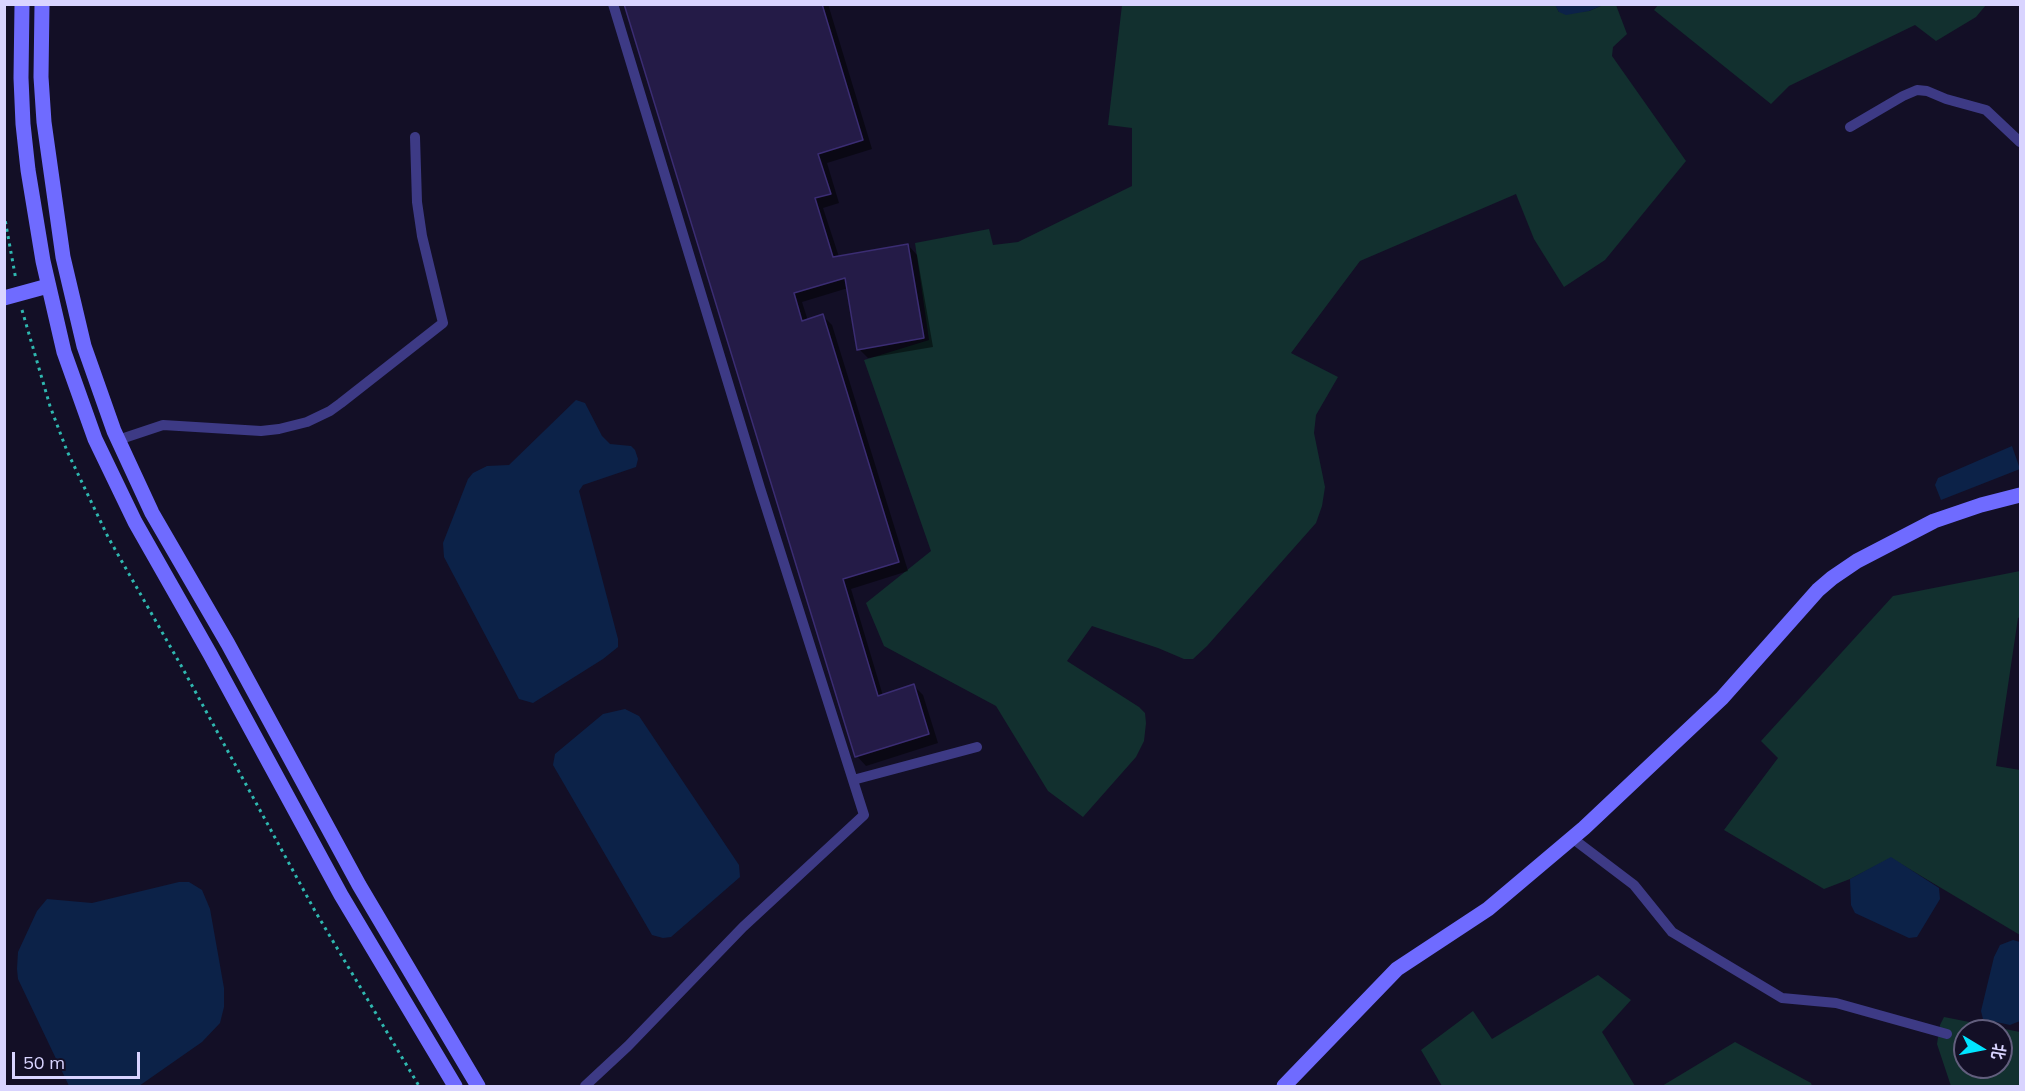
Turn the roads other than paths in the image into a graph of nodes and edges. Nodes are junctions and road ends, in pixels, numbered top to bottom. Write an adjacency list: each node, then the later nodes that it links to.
1 (22, 4): 7 (main road)
2 (42, 4): 9 (main road)
3 (613, 4): 12 (lane)
4 (1850, 127): 6 (lane)
5 (415, 137): 9 (lane)
6 (2020, 142)
7 (48, 286): 8 (main road); 15 (main road)
8 (12, 296)
9 (118, 440): 16 (main road)
10 (2020, 495): 13 (main road)
11 (977, 747): 12 (lane)
12 (853, 780): 17 (lane)
13 (1572, 838): 14 (lane); 18 (main road)
14 (1947, 1034)
15 (454, 1086)
16 (478, 1086)
17 (585, 1086)
18 (1284, 1086)

